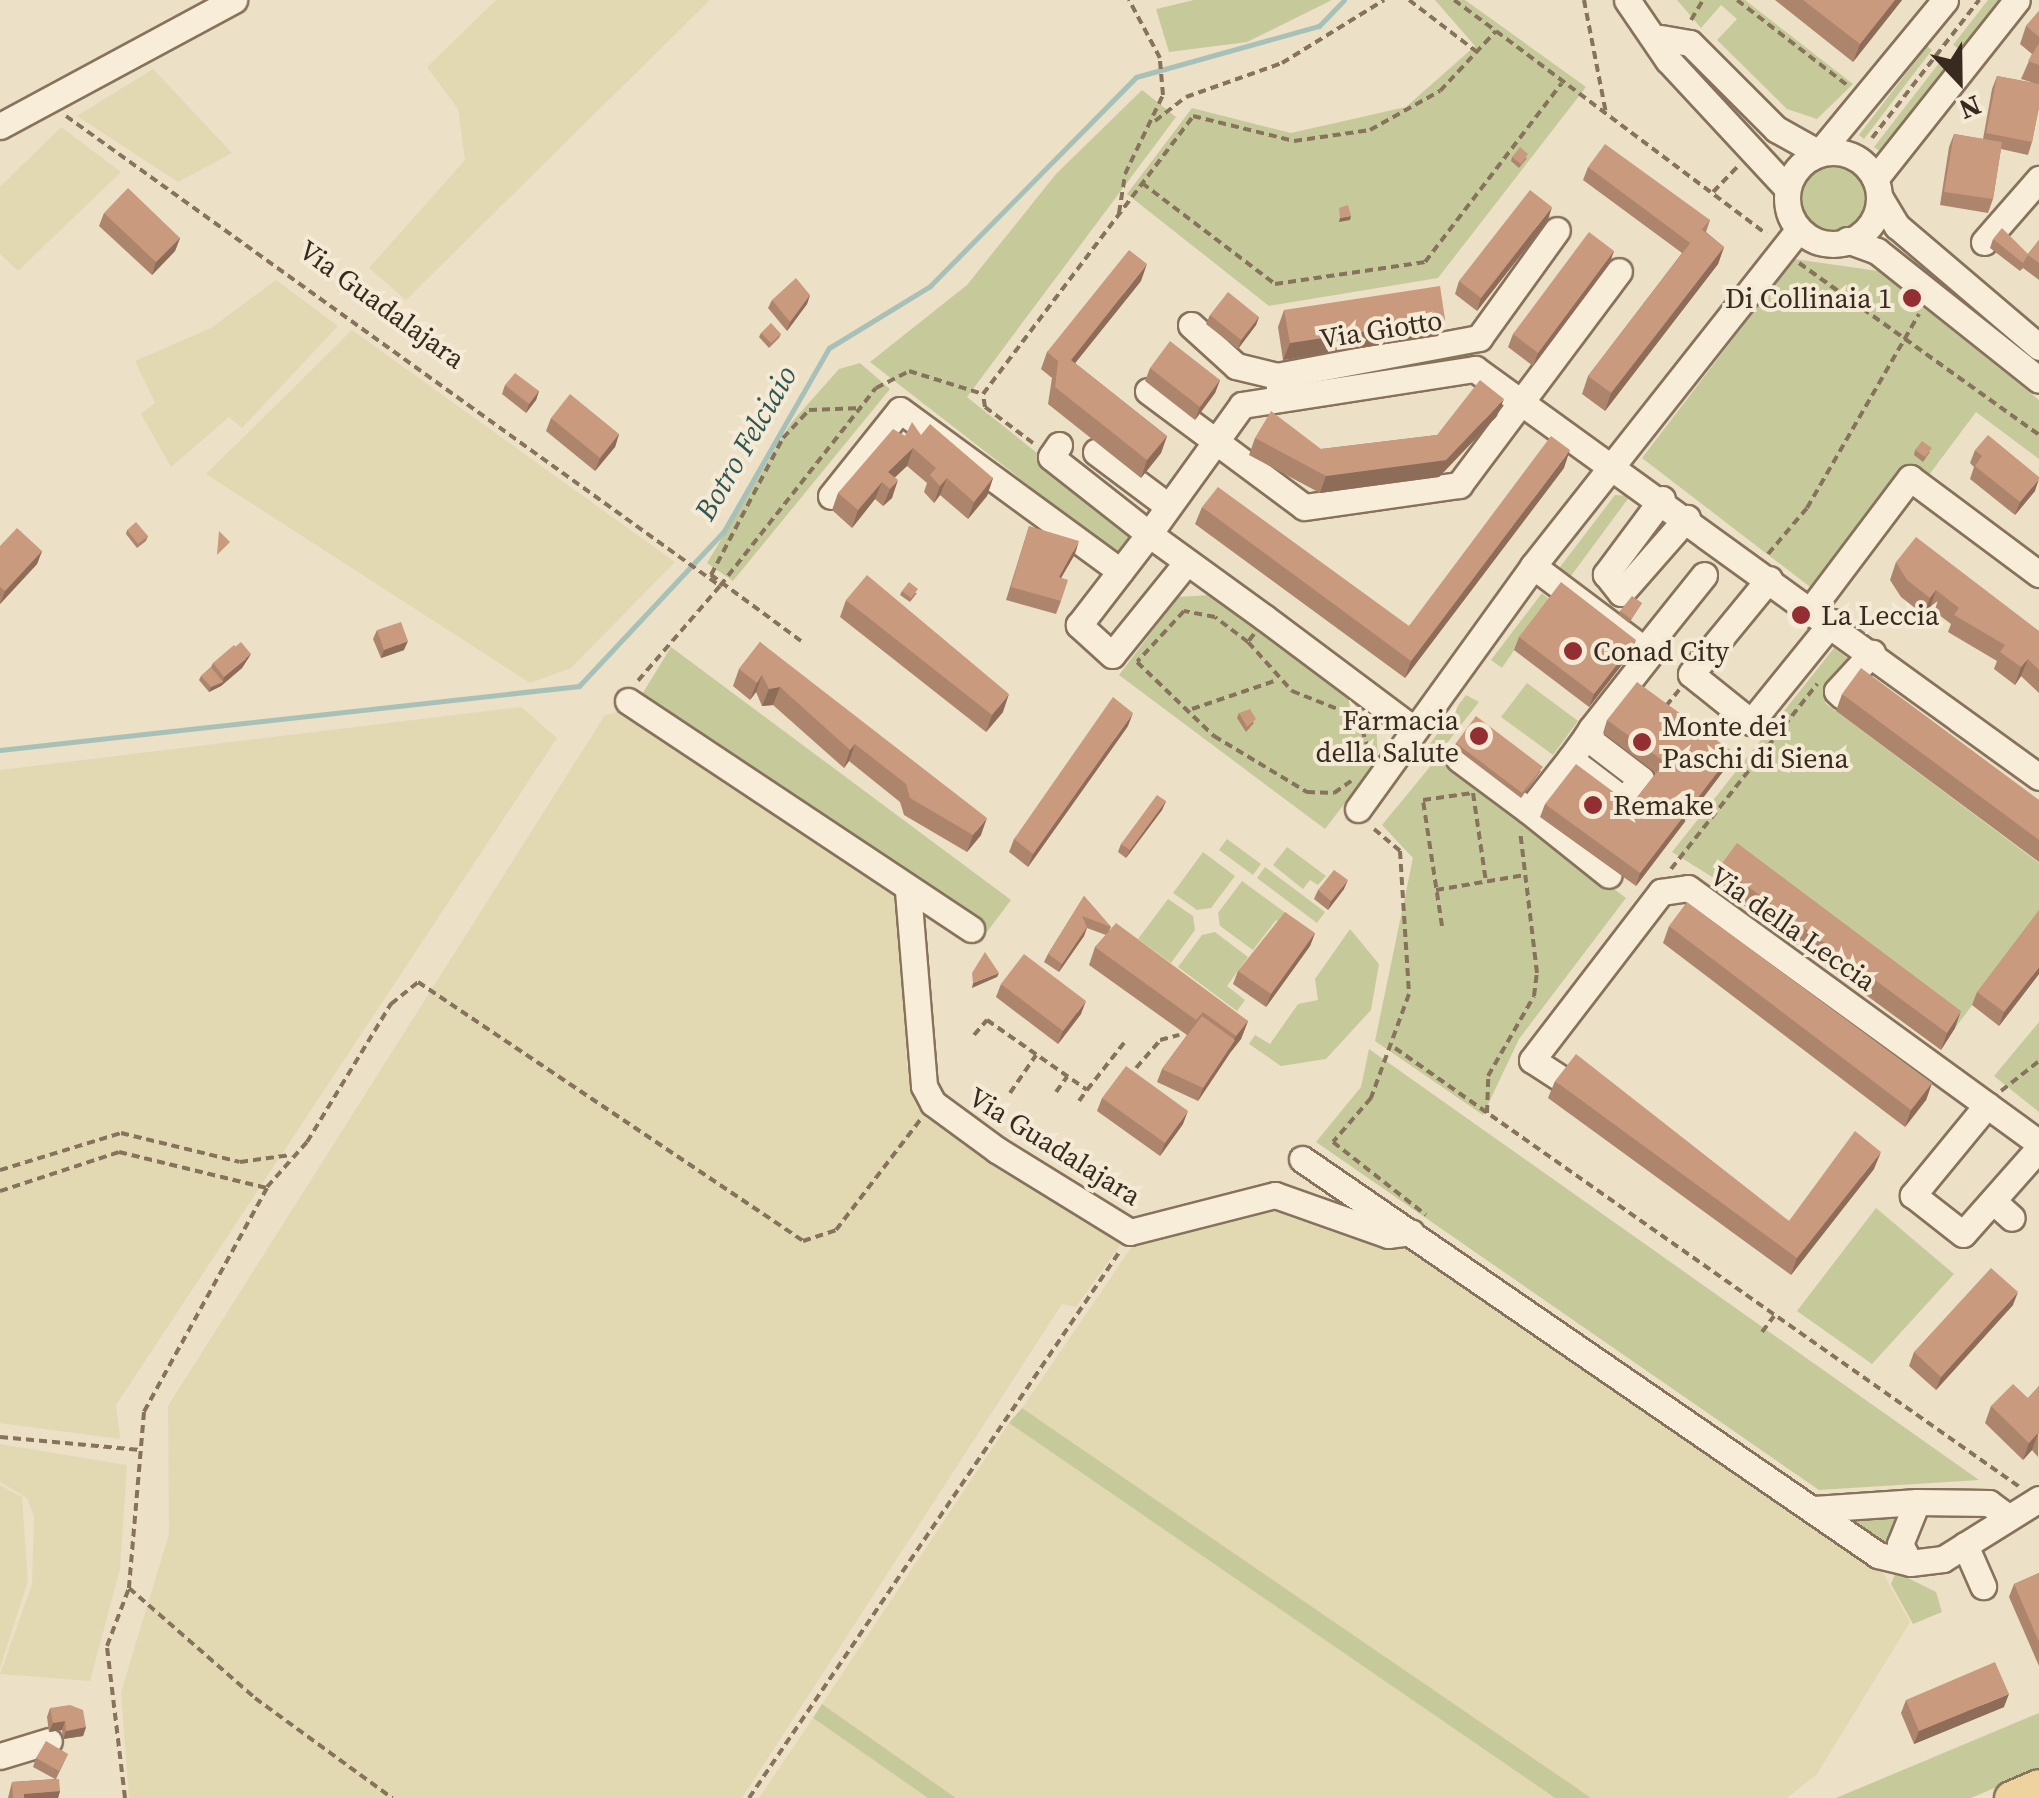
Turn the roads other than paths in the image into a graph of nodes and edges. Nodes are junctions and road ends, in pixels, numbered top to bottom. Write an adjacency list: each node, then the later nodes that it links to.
1 (234, 0): 6 (street)
2 (1627, 0): 5 (street)
3 (1945, 0): 7 (street)
4 (2018, 0): 10 (street)
5 (1661, 38): 7 (street); 9 (street)
6 (0, 126)
7 (1819, 153): 9 (street); 10 (street)
8 (2039, 179): 14 (street)
9 (1787, 188): 12 (street)
10 (1878, 188): 13 (street); 17 (street)
11 (1557, 230): 18 (street, Via Giotto)
12 (1788, 237): 13 (street); 26 (street)
13 (1847, 240): 19 (street)
14 (1984, 242)
15 (1619, 271): 22 (street)
16 (1191, 325): 20 (street, Via Giotto)
17 (2039, 347)
18 (1447, 362): 20 (street, Via Giotto); 22 (street, Via Giotto)
19 (2039, 380)
20 (1279, 387): 23 (street, Via Giotto)
21 (1148, 391): 23 (street)
22 (1521, 402): 23 (street); 26 (street, Via Giotto)
23 (1215, 443): 29 (street, Via Giotto)
24 (1051, 451): 31 (street)
25 (1096, 452): 29 (street)
26 (1614, 464): 28 (street, Via Giotto); 33 (street)
27 (830, 496): 34 (street)
28 (1662, 499): 30 (street, Via Giotto); 30 (street)
29 (1168, 506): 31 (street, Via Giotto)
30 (1687, 518): 35 (street, Via Giotto)
31 (1149, 534): 32 (street); 34 (street, Via Giotto)
32 (1187, 562): 34 (street, Via Giotto); 43 (street)
33 (1532, 566): 39 (street); 43 (street)
34 (1120, 571)
35 (1761, 574): 38 (street, Via Giotto); 38 (street)
36 (2039, 574): 38 (street)
37 (1704, 576): 39 (street)
38 (1834, 617): 40 (street, Via Giotto)
39 (1644, 650): 44 (street)
40 (1872, 653): 41 (street); 47 (street, Via Giotto)
41 (1842, 696)
42 (628, 701): 51 (street)
43 (1412, 728): 48 (street)
44 (1586, 736): 46 (street); 46 (street)
45 (1459, 759): 49 (street)
46 (1570, 759): 49 (street)
47 (2039, 776)
48 (1364, 792)
49 (1529, 811): 50 (street)
50 (1609, 875)
51 (908, 891): 52 (street); 57 (street, Via Guadalajara)
52 (971, 929)
53 (1560, 1078): 54 (street, Via della Leccia)
54 (1987, 1105): 55 (street, Via della Leccia); 55 (street, Via della Leccia)
55 (2039, 1146)
56 (1302, 1159): 57 (street, Via Guadalajara)
57 (1411, 1232): 60 (street, Via Guadalajara)
58 (2033, 1496): 61 (street)
59 (1917, 1502): 60 (street); 61 (street); 63 (street)
60 (1814, 1509): 63 (street, Via Guadalajara)
61 (2008, 1518): 62 (street)
62 (1965, 1545): 63 (street); 64 (street)
63 (1910, 1562)
64 (1983, 1586)
65 (50, 1741): 66 (street)
66 (0, 1756)
67 (2039, 1786): 68 (main road)
68 (2011, 1798)

